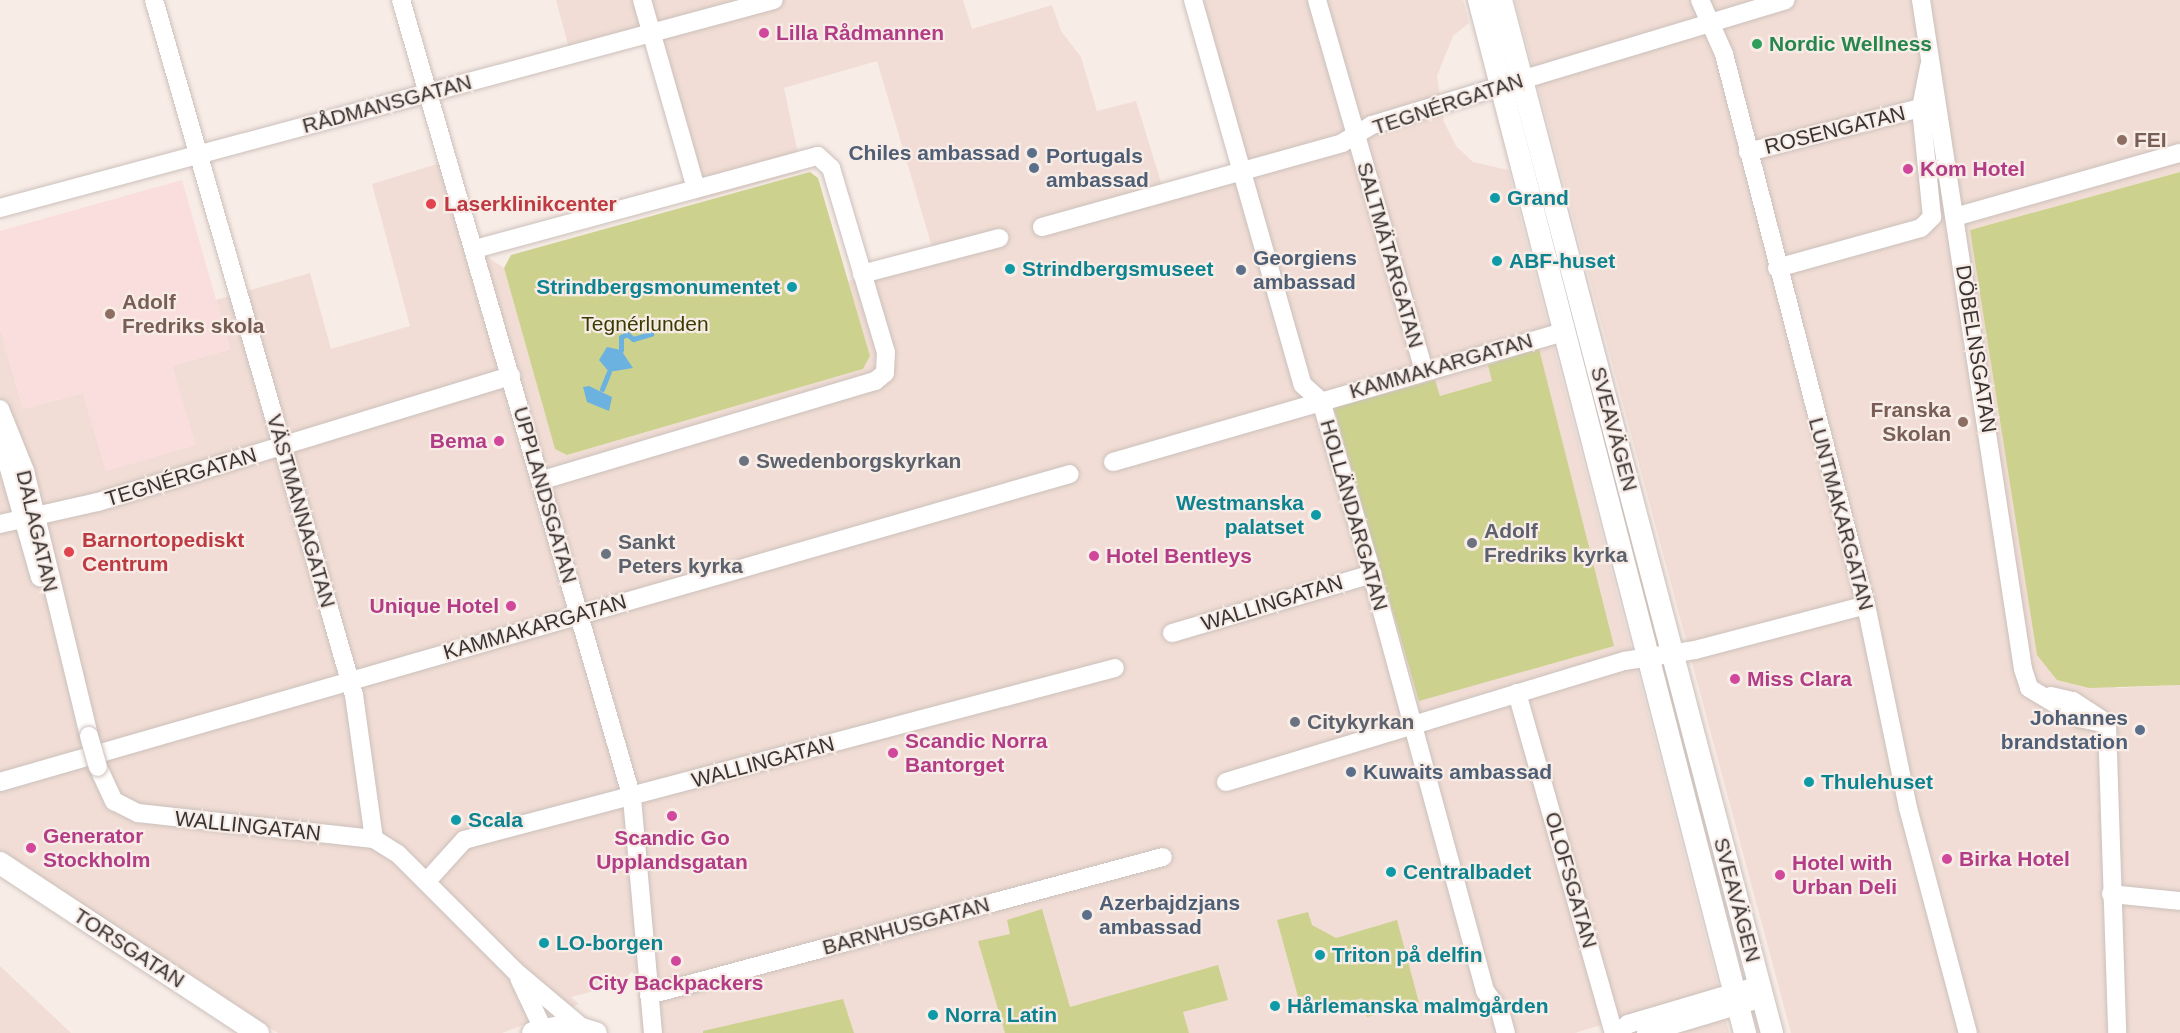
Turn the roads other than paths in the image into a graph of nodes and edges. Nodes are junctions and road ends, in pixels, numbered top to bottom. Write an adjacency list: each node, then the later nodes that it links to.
1 (154, 0): 22 (street, VÄSTMANNAGATAN)
2 (401, 0): 17 (street, UPPLANDSGATAN)
3 (642, 0): 13 (street)
4 (774, 0): 13 (street, RÅDMANSGATAN)
5 (1193, 0): 23 (street, HOLLÄNDARGATAN)
6 (1317, 0): 19 (street, SALTMÄTARGATAN)
7 (1479, 0): 16 (main road, SVEAVÄGEN)
8 (1501, 0): 15 (main road, SVEAVÄGEN)
9 (1700, 0): 12 (street, LUNTMAKARGATAN)
10 (1785, 0): 12 (street, TEGNÉRGATAN)
11 (1921, 0): 14 (street, DÖBELNSGATAN)
12 (1714, 22): 15 (street, TEGNÉRGATAN); 20 (street, LUNTMAKARGATAN)
13 (651, 32): 17 (street, RÅDMANSGATAN); 24 (street)
14 (1930, 63): 18 (street, DÖBELNSGATAN); 26 (street, DÖBELNSGATAN)
15 (1523, 80): 16 (street, TEGNÉRGATAN); 49 (main road, SVEAVÄGEN)
16 (1501, 88): 19 (street, TEGNÉRGATAN); 32 (main road, SVEAVÄGEN)
17 (429, 92): 22 (street, RÅDMANSGATAN); 29 (street, UPPLANDSGATAN)
18 (1921, 108): 20 (street, ROSENGATAN); 30 (street, DÖBELNSGATAN)
19 (1356, 136): 23 (street, TEGNÉRGATAN); 33 (street, SALTMÄTARGATAN)
20 (1748, 152): 30 (street, LUNTMAKARGATAN)
21 (2180, 153): 26 (street)
22 (198, 155): 25 (street, RÅDMANSGATAN); 38 (street, VÄSTMANNAGATAN)
23 (1242, 171): 27 (street, TEGNÉRGATAN); 35 (street, HOLLÄNDARGATAN)
24 (696, 188): 29 (street); 31 (street)
25 (0, 208)
26 (1955, 217): 63 (street, DÖBELNSGATAN)
27 (1042, 227)
28 (999, 238): 31 (street)
29 (475, 249): 34 (street, UPPLANDSGATAN)
30 (1778, 268): 46 (street, LUNTMAKARGATAN)
31 (862, 274): 41 (street)
32 (1562, 332): 33 (street, KAMMAKARGATAN); 50 (main road, SVEAVÄGEN)
33 (1424, 371): 35 (street, KAMMAKARGATAN)
34 (511, 376): 38 (street, TEGNÉRGATAN); 41 (street, UPPLANDSGATAN)
35 (1321, 401): 39 (street, KAMMAKARGATAN); 45 (street, HOLLÄNDARGATAN)
36 (0, 409): 42 (street, DALAGATAN)
37 (0, 437): 42 (street, DALAGATAN)
38 (282, 444): 42 (street, TEGNÉRGATAN); 52 (street, VÄSTMANNAGATAN)
39 (1113, 462)
40 (1071, 474): 47 (street, KAMMAKARGATAN)
41 (542, 480): 47 (street, UPPLANDSGATAN)
42 (21, 512): 43 (street, TEGNÉRGATAN); 44 (street, TEGNÉRGATAN); 58 (street, DALAGATAN, bridge)
43 (0, 524)
44 (0, 535)
45 (1372, 574): 48 (street, WALLINGATAN); 54 (street, HOLLÄNDARGATAN)
46 (1866, 606): 49 (street); 78 (street, LUNTMAKARGATAN)
47 (579, 614): 52 (street, KAMMAKARGATAN); 57 (street, UPPLANDSGATAN)
48 (1172, 633)
49 (1672, 654): 50 (street); 66 (main road, SVEAVÄGEN)
50 (1648, 657): 53 (street); 68 (main road, SVEAVÄGEN)
51 (1115, 668): 57 (street, WALLINGATAN)
52 (349, 679): 55 (street, KAMMAKARGATAN); 59 (street, VÄSTMANNAGATAN)
53 (1517, 693): 54 (street); 74 (street, OLOFSGATAN)
54 (1413, 724): 56 (street); 73 (street, HOLLÄNDARGATAN)
55 (0, 782)
56 (1226, 782)
57 (632, 798): 62 (street, WALLINGATAN); 67 (street, UPPLANDSGATAN)
58 (122, 809): 59 (street, WALLINGATAN)
59 (374, 839): 62 (street)
60 (1163, 857): 67 (street, BARNHUSGATAN)
61 (0, 863): 71 (main road, TORSGATAN)
62 (428, 881): 65 (street)
63 (2111, 894): 64 (street); 79 (street)
64 (2180, 901)
65 (515, 971): 69 (street); 70 (street)
66 (1761, 992): 68 (street); 77 (main road, SVEAVÄGEN)
67 (649, 995): 72 (street, UPPLANDSGATAN)
68 (1737, 999): 74 (street); 75 (street); 76 (main road, SVEAVÄGEN)
69 (588, 1029): 70 (main road)
70 (543, 1032)
71 (258, 1033)
72 (653, 1033)
73 (1506, 1033)
74 (1616, 1033)
75 (1646, 1033)
76 (1746, 1033)
77 (1772, 1033)
78 (1968, 1033)
79 (2117, 1033)

